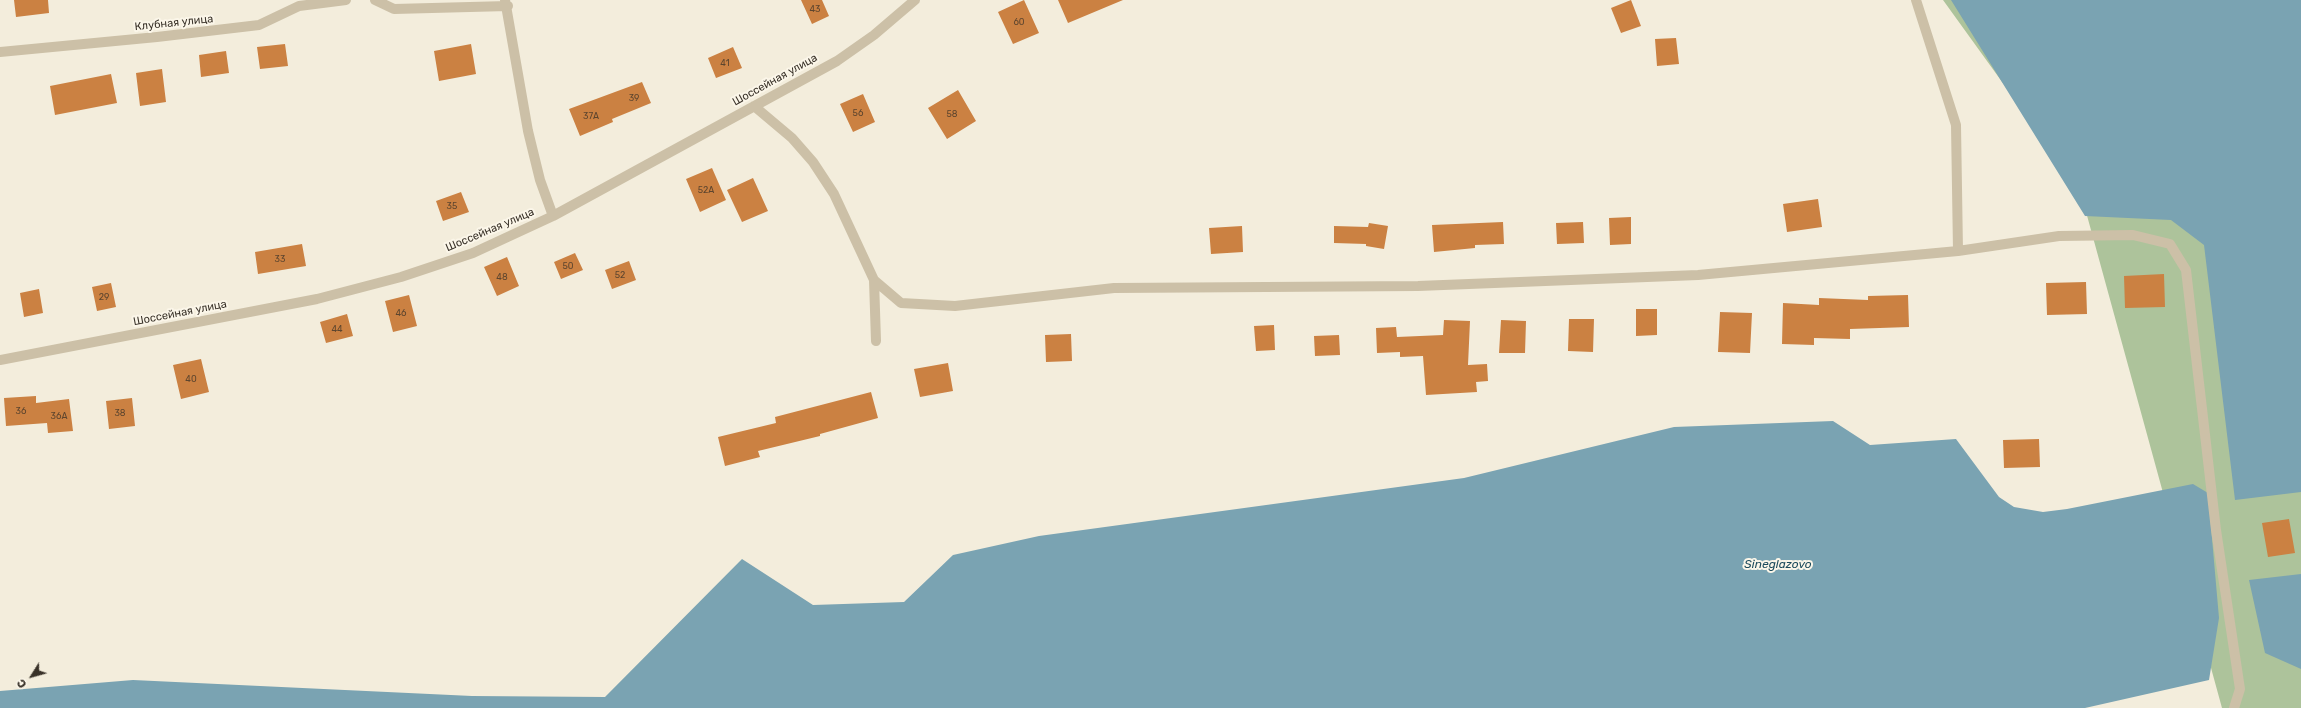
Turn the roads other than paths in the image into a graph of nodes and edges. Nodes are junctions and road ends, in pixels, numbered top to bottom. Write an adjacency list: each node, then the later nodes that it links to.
1 (346, 0): 6 (street, Клубная улица)
2 (375, 0): 5 (street)
3 (915, 0): 7 (street, Шоссейная улица)
4 (1916, 0): 9 (street)
5 (506, 3): 8 (street)
6 (0, 52)
7 (754, 106): 8 (street, Шоссейная улица); 10 (street)
8 (553, 216): 12 (street, Шоссейная улица)
9 (1958, 251): 10 (street); 13 (street)
10 (874, 280): 11 (street)
11 (876, 341)
12 (0, 360)
13 (2234, 708)

